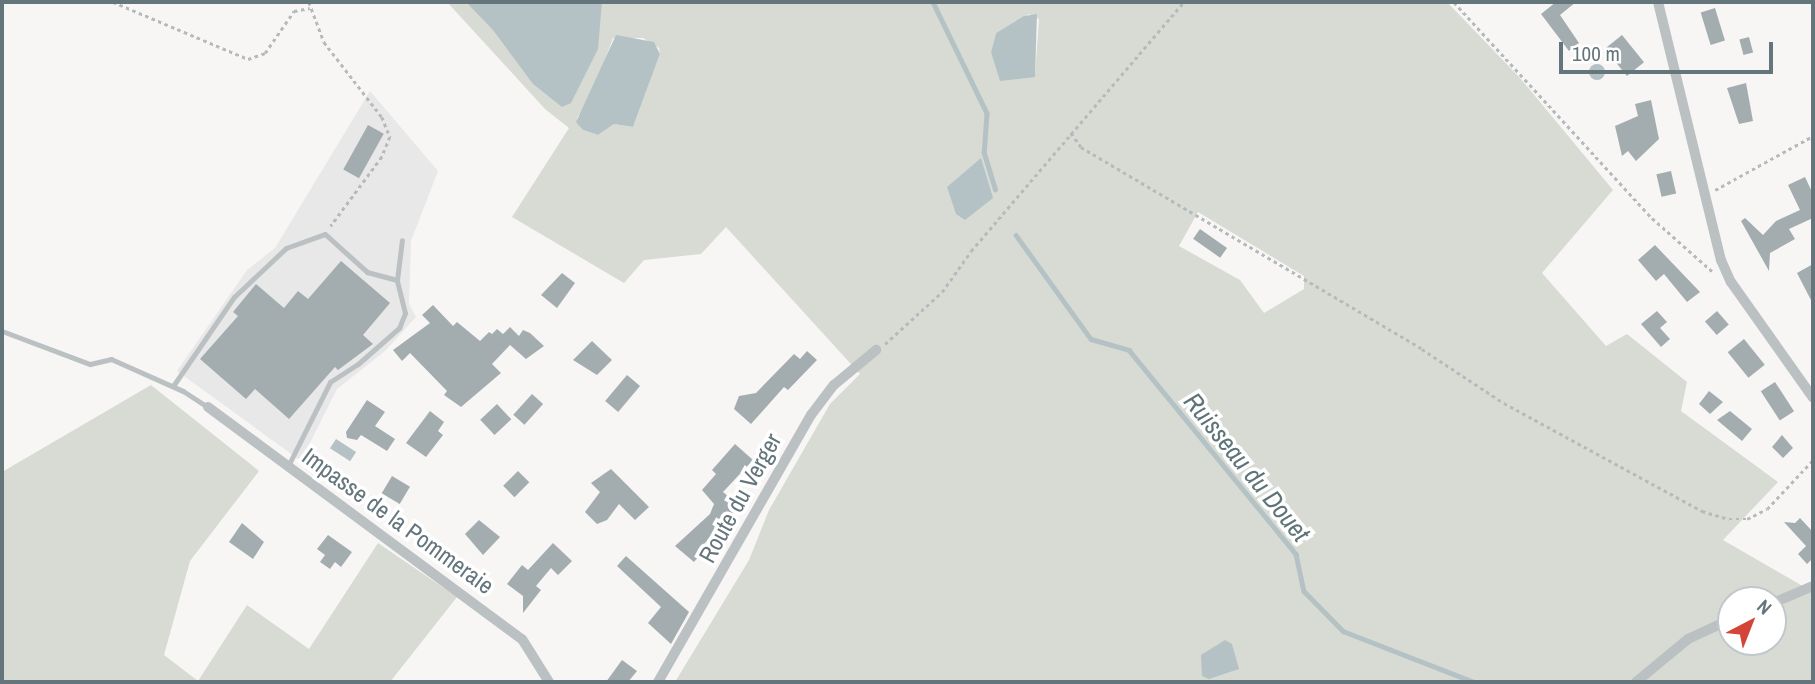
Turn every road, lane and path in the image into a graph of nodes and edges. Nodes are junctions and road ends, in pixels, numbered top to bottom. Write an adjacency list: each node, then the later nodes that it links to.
1 (113, 2): 6 (path)
2 (309, 2): 6 (path)
3 (1184, 2): 7 (path)
4 (1454, 2): 13 (path)
5 (1658, 2): 9 (street)
6 (311, 7): 10 (path)
7 (1071, 134): 15 (path); 19 (path)
8 (1813, 136): 9 (path)
9 (1705, 195): 13 (street)
10 (325, 234): 12 (lane); 16 (lane)
11 (402, 240): 12 (lane)
12 (397, 280): 20 (lane)
13 (1731, 282): 17 (street)
14 (2, 331): 16 (lane)
15 (877, 350): 25 (street, Route du Verger)
16 (173, 386): 18 (lane)
17 (1813, 398)
18 (208, 407): 20 (street, Impasse de la Pommeraie)
19 (1813, 460)
20 (288, 466): 24 (street, Impasse de la Pommeraie)
21 (1813, 586): 22 (street)
22 (1787, 597)
23 (1717, 626): 26 (street)
24 (549, 682)
25 (658, 682)
26 (1636, 682)

